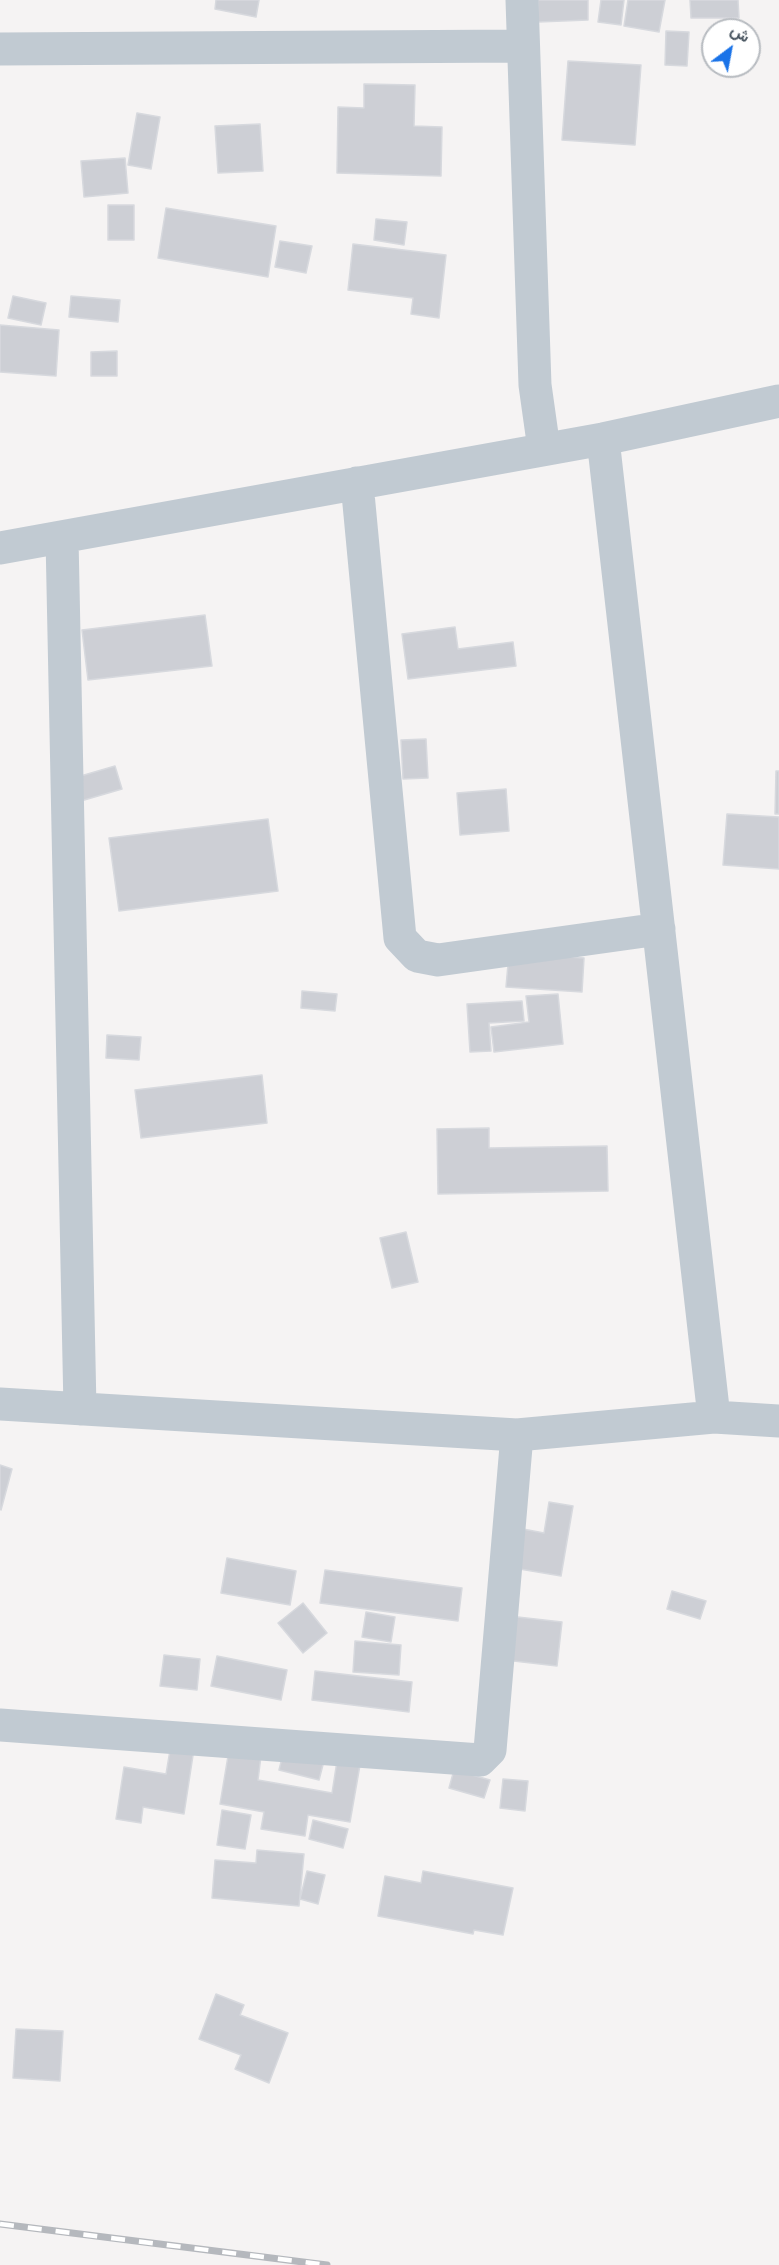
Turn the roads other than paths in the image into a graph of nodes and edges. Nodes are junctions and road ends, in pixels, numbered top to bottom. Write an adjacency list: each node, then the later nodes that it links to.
1 (522, 0): 2 (street)
2 (523, 45): 3 (street); 6 (street)
3 (0, 49)
4 (779, 401): 5 (street)
5 (603, 439): 6 (street); 10 (street)
6 (544, 448): 7 (street)
7 (357, 483): 8 (street); 10 (street)
8 (62, 538): 9 (street); 12 (street)
9 (0, 548)
10 (658, 928): 13 (street)
11 (0, 1404): 12 (street)
12 (80, 1408): 15 (street)
13 (714, 1417): 14 (street); 15 (street)
14 (779, 1422)
15 (518, 1436): 16 (street)
16 (0, 1725)

